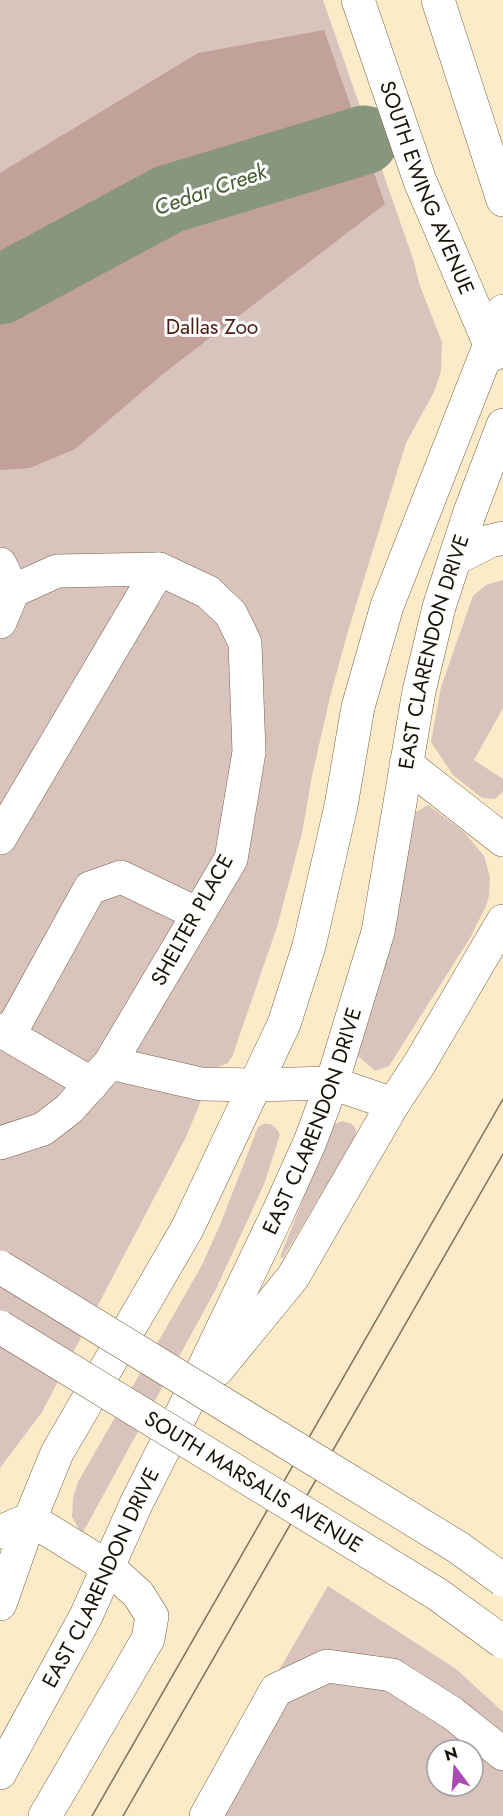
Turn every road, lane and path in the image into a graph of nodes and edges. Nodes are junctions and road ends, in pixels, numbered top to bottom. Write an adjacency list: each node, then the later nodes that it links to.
1 (357, 0): 5 (street, SOUTH EWING AVENUE)
2 (438, 0): 3 (street)
3 (503, 200)
4 (503, 310): 5 (street)
5 (496, 358): 20 (street)
6 (503, 425): 8 (street, EAST CLARENDON DRIVE)
7 (503, 538): 8 (street)
8 (455, 559): 12 (street, EAST CLARENDON DRIVE)
9 (159, 569): 10 (street, SHELTER PLACE); 13 (street); 15 (street, SHELTER PLACE)
10 (7, 577): 11 (street, SHELTER PLACE)
11 (0, 622)
12 (406, 764): 14 (street); 19 (street, EAST CLARENDON DRIVE)
13 (0, 838)
14 (503, 840)
15 (198, 914): 17 (street); 18 (street, SHELTER PLACE)
16 (503, 921): 21 (street)
17 (4, 1032): 18 (street)
18 (101, 1073): 20 (street); 22 (street, SHELTER PLACE)
19 (332, 1083): 20 (street); 21 (street); 25 (street, EAST CLARENDON DRIVE)
20 (255, 1085): 26 (street)
21 (393, 1104): 25 (street)
22 (0, 1143)
23 (0, 1267): 29 (street, bridge)
24 (0, 1327): 31 (street, SOUTH MARSALIS AVENUE, bridge)
25 (183, 1412): 28 (street, EAST CLARENDON DRIVE)
26 (30, 1519): 27 (street); 28 (street); 30 (street)
27 (0, 1532)
28 (108, 1566): 33 (street, EAST CLARENDON DRIVE); 34 (street)
29 (503, 1580)
30 (0, 1604)
31 (503, 1642)
32 (503, 1754): 35 (street)
33 (0, 1773)
34 (45, 1816)
35 (206, 1816)

